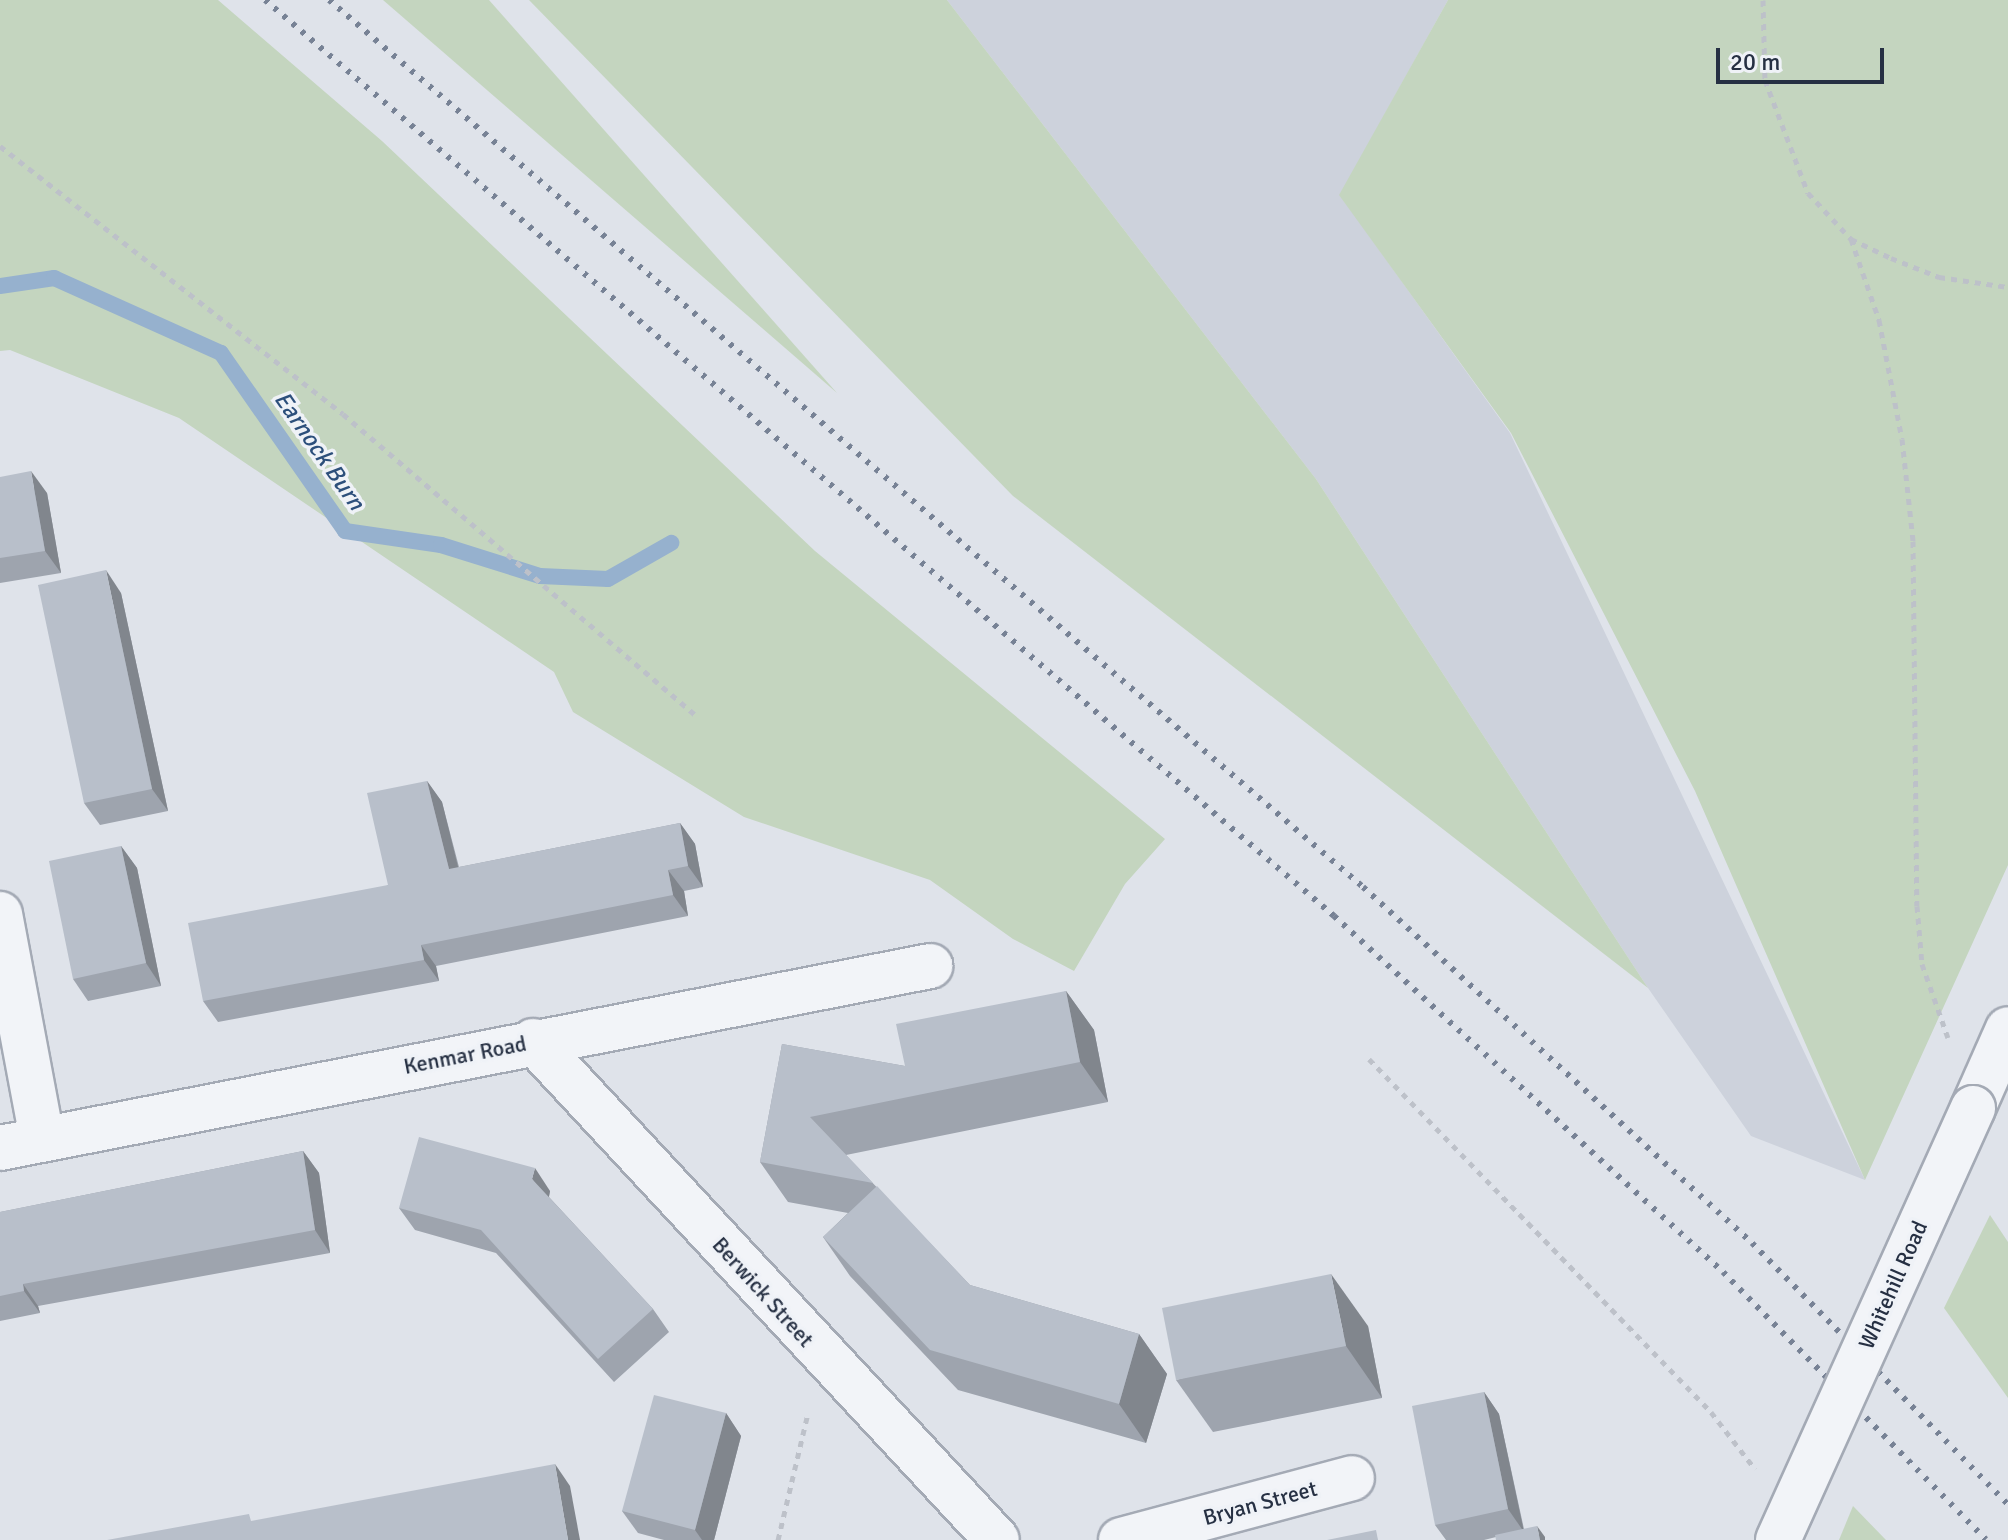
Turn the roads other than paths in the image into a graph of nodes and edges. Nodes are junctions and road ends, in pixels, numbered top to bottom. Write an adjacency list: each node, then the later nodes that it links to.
1 (0, 914): 5 (street)
2 (930, 966): 4 (street, Kenmar Road)
3 (2008, 1029): 10 (street, Whitehill Road, bridge)
4 (533, 1041): 5 (street, Kenmar Road); 8 (street, Berwick Street)
5 (42, 1139): 6 (street, Kenmar Road)
6 (0, 1148)
7 (1352, 1478): 9 (street, Bryan Street)
8 (997, 1540)
9 (1121, 1540)
10 (1778, 1540)

